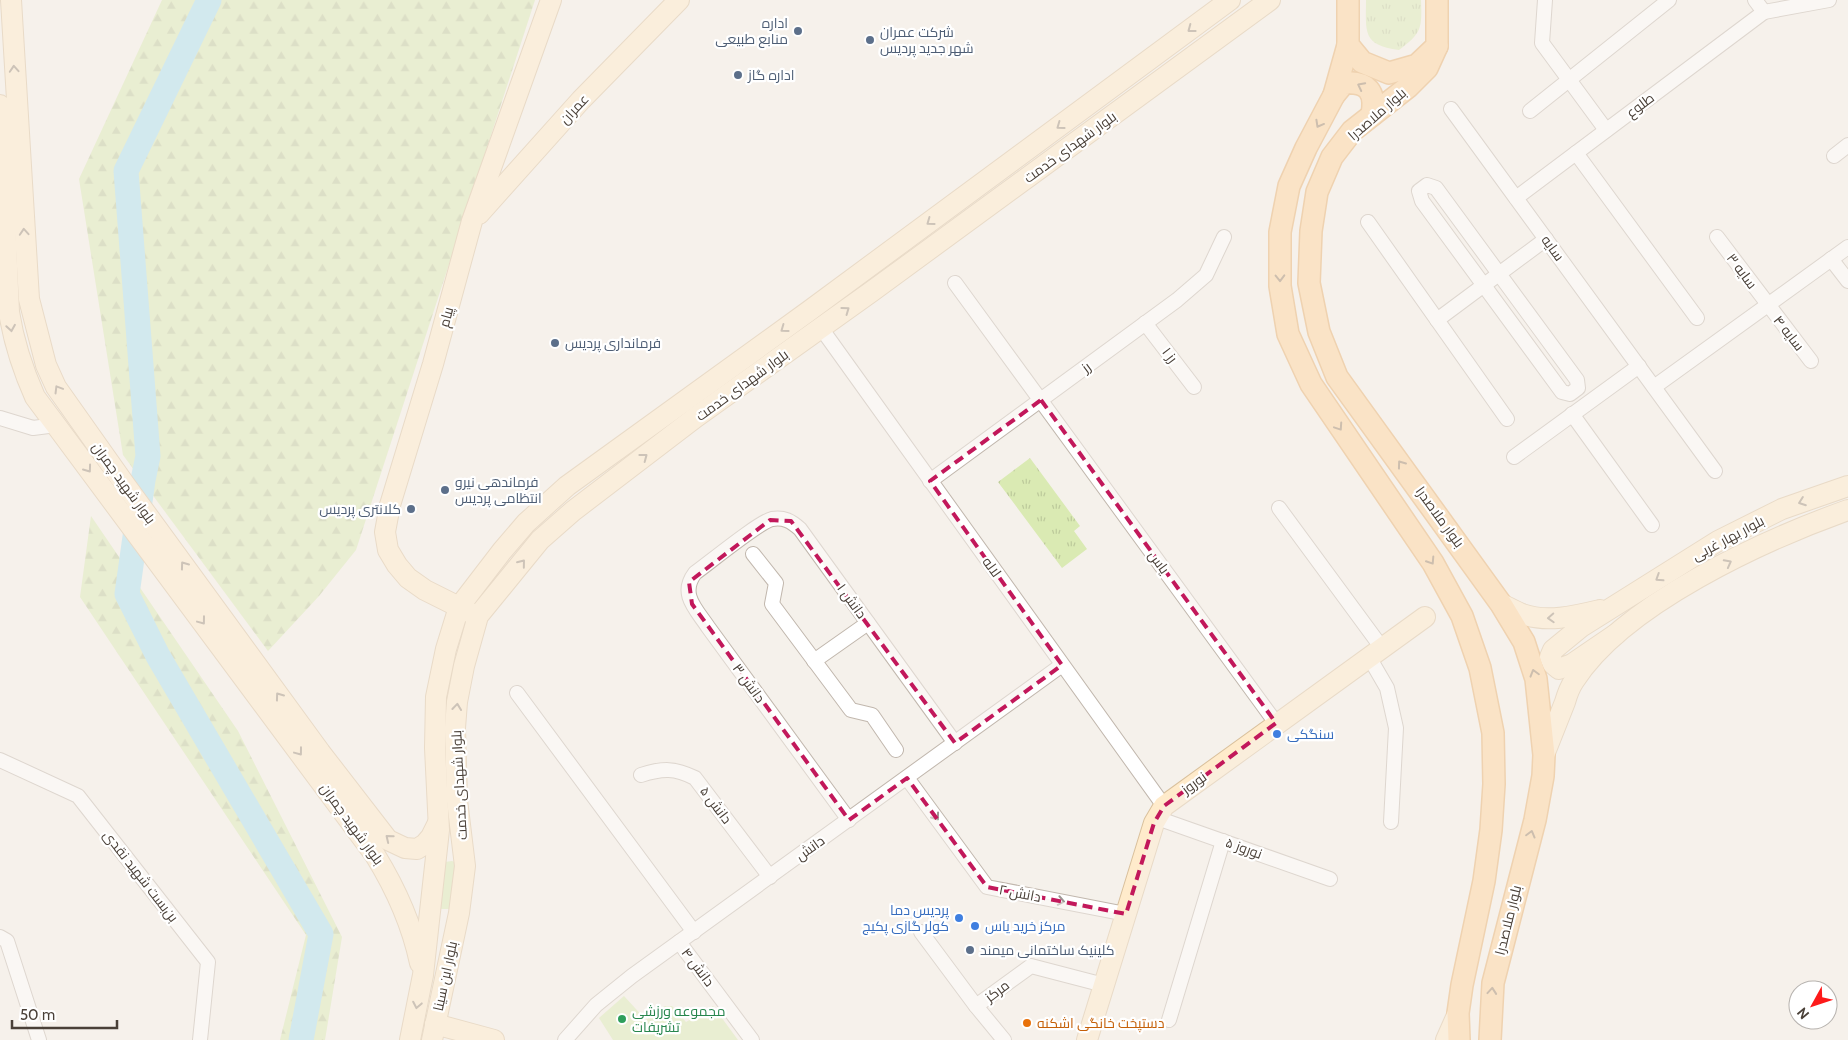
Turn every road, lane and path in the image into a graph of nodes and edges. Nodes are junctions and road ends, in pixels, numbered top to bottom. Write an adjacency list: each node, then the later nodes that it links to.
1 (11, 0): 48 (main road, بلوار شهید چمران, one-way to 1)
2 (550, 0): 27 (main road, پیام)
3 (679, 0): 27 (main road, عمران)
4 (1230, 0): 64 (main road, بلوار شهدای خدمت, one-way to 64)
5 (1270, 0): 42 (main road, بلوار شهدای خدمت, one-way to 5)
6 (1338, 0): 14 (main road)
7 (1348, 0): 14 (main road)
8 (1437, 0): 15 (main road)
9 (1545, 0): 16 (street)
10 (1669, 0): 16 (street)
11 (1755, 0): 13 (street)
12 (1829, 0): 13 (street)
13 (1764, 12): 22 (street, طلوع)
14 (1348, 45): 15 (main road); 17 (main road)
15 (1436, 46): 21 (main road, بلوار ملاصدرا)
16 (1569, 79): 20 (street); 22 (street)
17 (1334, 95): 21 (main road, one-way to 17); 101 (main road, one-way to 101)
18 (0, 105): 52 (main road, بلوار شهید چمران, one-way to 52)
19 (1452, 110): 26 (street, سایه)
20 (1530, 111)
21 (1372, 115): 62 (main road, بلوار ملاصدرا, one-way to 21)
22 (1606, 130): 24 (street, طلوع)
23 (1848, 145): 25 (street)
24 (1576, 153): 26 (street, طلوع); 39 (street)
25 (1834, 156)
26 (1516, 198): 31 (street, سایه)
27 (472, 221): 64 (main road, پیام)
28 (1368, 222): 40 (street)
29 (1224, 237): 41 (street, رز)
30 (1717, 237): 38 (street, سایه ۳)
31 (1546, 239): 34 (street); 44 (street, سایه)
32 (1848, 247): 33 (street)
33 (1831, 259): 35 (street); 38 (street)
34 (1499, 274): 37 (street); 37 (street); 37 (street)
35 (1848, 281)
36 (955, 282): 47 (street, یاس)
37 (1484, 285): 40 (street)
38 (1768, 305): 43 (street, سایه ۴); 46 (street)
39 (1697, 318)
40 (1437, 320): 51 (street)
41 (1146, 323): 45 (street, رز ۱); 47 (street, رز)
42 (821, 328): 55 (street, لاله); 65 (main road, بلوار شهدای خدمت, one-way to 42)
43 (1811, 361)
44 (1639, 366): 46 (street, سایه); 49 (street)
45 (1194, 387)
46 (1654, 387): 54 (street, سایه)
47 (1041, 400): 55 (street, رز); 73 (street, یاس)
48 (73, 411): 52 (main road); 86 (main road, بلوار شهید چمران, one-way to 48)
49 (1572, 414): 53 (street); 59 (street)
50 (0, 418): 52 (street)
51 (1507, 419)
52 (56, 425): 90 (main road, بلوار شهید چمران, one-way to 90)
53 (1514, 457)
54 (1715, 471)
55 (930, 481): 71 (street, لاله)
56 (1848, 486): 63 (main road, بلوار بهار غربی, one-way to 63)
57 (1279, 508): 69 (street)
58 (1848, 510): 68 (main road, بلوار بهار غربی, one-way to 58)
59 (1652, 525)
60 (727, 550): 67 (street, دانش ۱); 81 (street, دانش ۳)
61 (753, 554): 70 (street)
62 (1501, 604): 63 (main road, one-way to 62); 76 (main road, بلوار ملاصدرا, one-way to 62)
63 (1616, 606): 68 (main road, بلوار بهار غربی)
64 (459, 607): 65 (main road, پیام); 83 (main road, بلوار شهدای خدمت)
65 (478, 616): 84 (main road, بلوار شهدای خدمت, one-way to 65)
66 (1424, 617): 69 (main road, نوروز)
67 (868, 623): 70 (street); 74 (street, دانش ۱)
68 (1621, 629): 76 (main road)
69 (1375, 653): 73 (main road, نوروز); 82 (street)
70 (814, 662): 75 (street)
71 (1062, 665): 74 (street, دانش); 80 (street, لاله)
72 (517, 693): 94 (street)
73 (1276, 724): 80 (main road, نوروز)
74 (955, 743): 79 (street, دانش)
75 (896, 750)
76 (1544, 755): 114 (main road, بلوار ملاصدرا, one-way to 76)
77 (0, 760): 106 (street, بن‌بست شهید نقدی)
78 (641, 774): 88 (street, دانش ۵)
79 (907, 778): 81 (street, دانش); 93 (street, دانش ۲, one-way to 93)
80 (1160, 812): 85 (street, نوروز ۵); 93 (main road)
81 (849, 820): 88 (street, دانش)
82 (1391, 822)
83 (438, 826): 84 (main road); 86 (main road); 87 (main road, بلوار شهدای خدمت)
84 (461, 835): 87 (main road, بلوار شهدای خدمت)
85 (1222, 841): 89 (street, نوروز ۵); 102 (street)
86 (417, 849): 87 (main road, بلوار شهید چمران)
87 (447, 860): 91 (main road, بلوار ابن سینا); 92 (main road, بلوار شهدای خدمت)
88 (770, 877): 94 (street, دانش)
89 (1330, 879)
90 (390, 880): 91 (main road); 98 (main road, بلوار شهید چمران)
91 (429, 908): 92 (main road); 98 (main road, بلوار ابن سینا)
92 (459, 913): 103 (main road, بلوار ابن سینا)
93 (1126, 914): 99 (main road)
94 (694, 932): 97 (street, دانش)
95 (921, 932): 100 (street, مرکز)
96 (0, 937): 105 (street)
97 (679, 942): 109 (street, دانش); 110 (street, دانش ۴)
98 (423, 975): 107 (main road, بلوار ابن سینا, one-way to 107)
99 (1104, 985): 100 (street, مرکز); 104 (main road)
100 (976, 1006): 111 (street)
101 (1458, 1013): 112 (main road); 113 (main road)
102 (1169, 1020)
103 (433, 1032): 108 (main road)
104 (1094, 1038)
105 (39, 1040)
106 (200, 1040)
107 (410, 1040)
108 (494, 1040)
109 (565, 1040)
110 (752, 1040)
111 (1004, 1040)
112 (1446, 1040)
113 (1460, 1040)
114 (1490, 1040)

